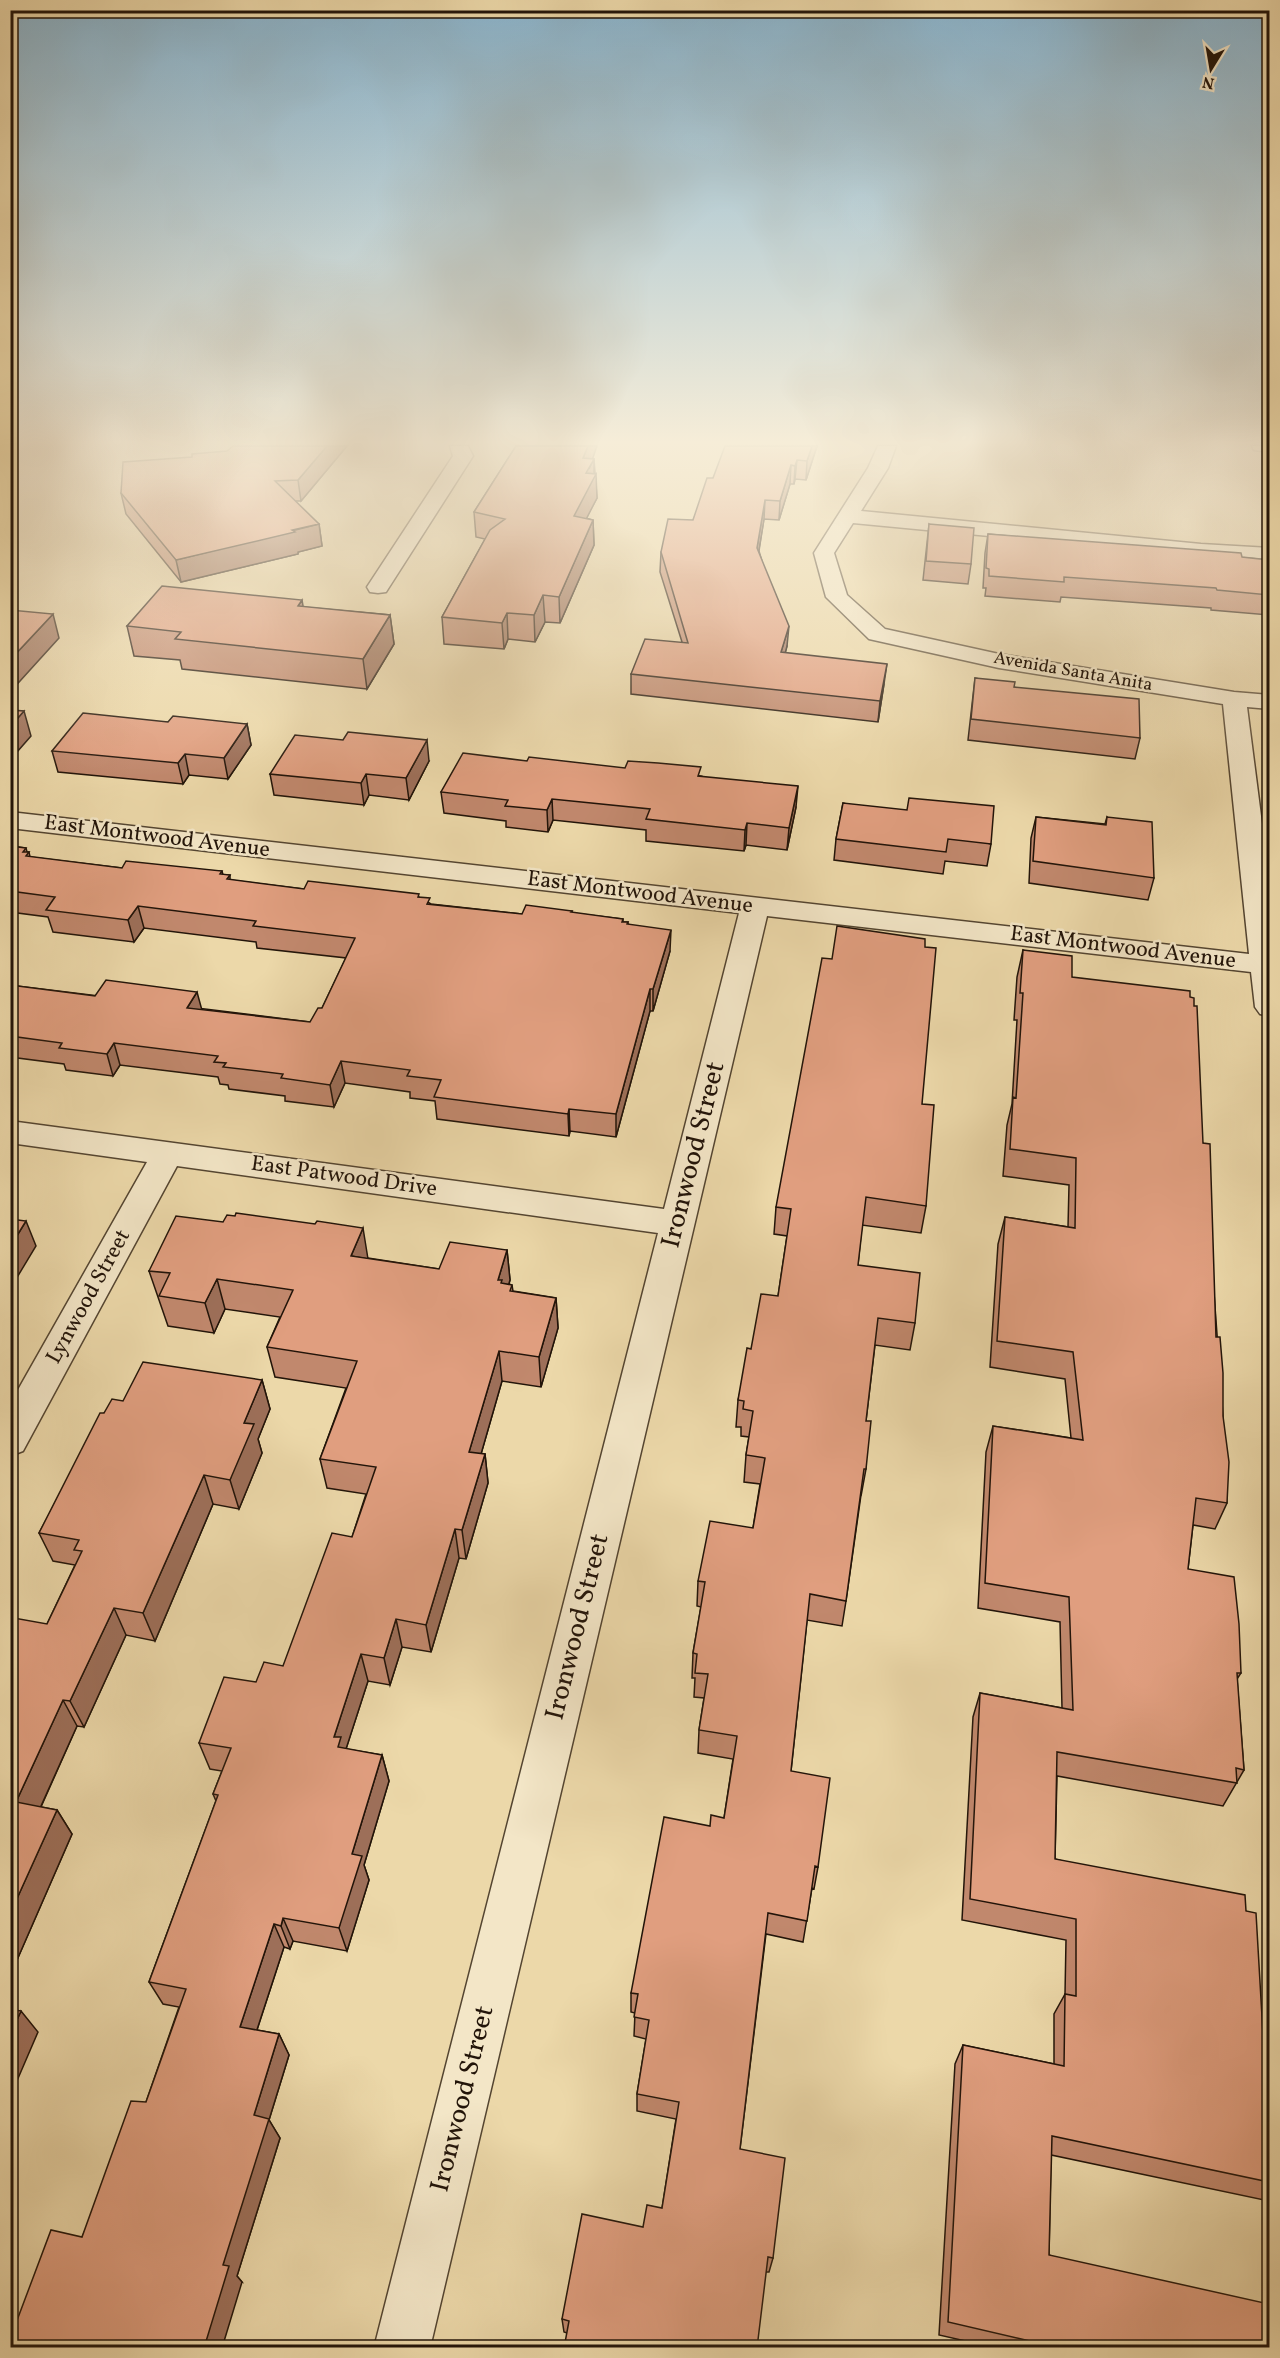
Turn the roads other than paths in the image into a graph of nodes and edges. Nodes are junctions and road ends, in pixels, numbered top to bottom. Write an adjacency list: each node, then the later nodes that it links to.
1 (398, 556): 3 (street)
2 (825, 556): 4 (street, Avenida Santa Anita)
3 (378, 587)
4 (1234, 699): 5 (street, Avenida Santa Anita); 8 (street)
5 (1269, 702)
6 (10, 820): 7 (street, East Montwood Avenue)
7 (755, 906): 8 (street, East Montwood Avenue); 12 (street, Ironwood Street)
8 (1267, 965): 9 (street)
9 (1269, 1007)
10 (10, 1132): 11 (street, East Patwood Drive)
11 (168, 1154): 12 (street, East Patwood Drive); 13 (street, Lynwood Street)
12 (677, 1223): 14 (street, Ironwood Street)
13 (10, 1440)
14 (402, 2348)

